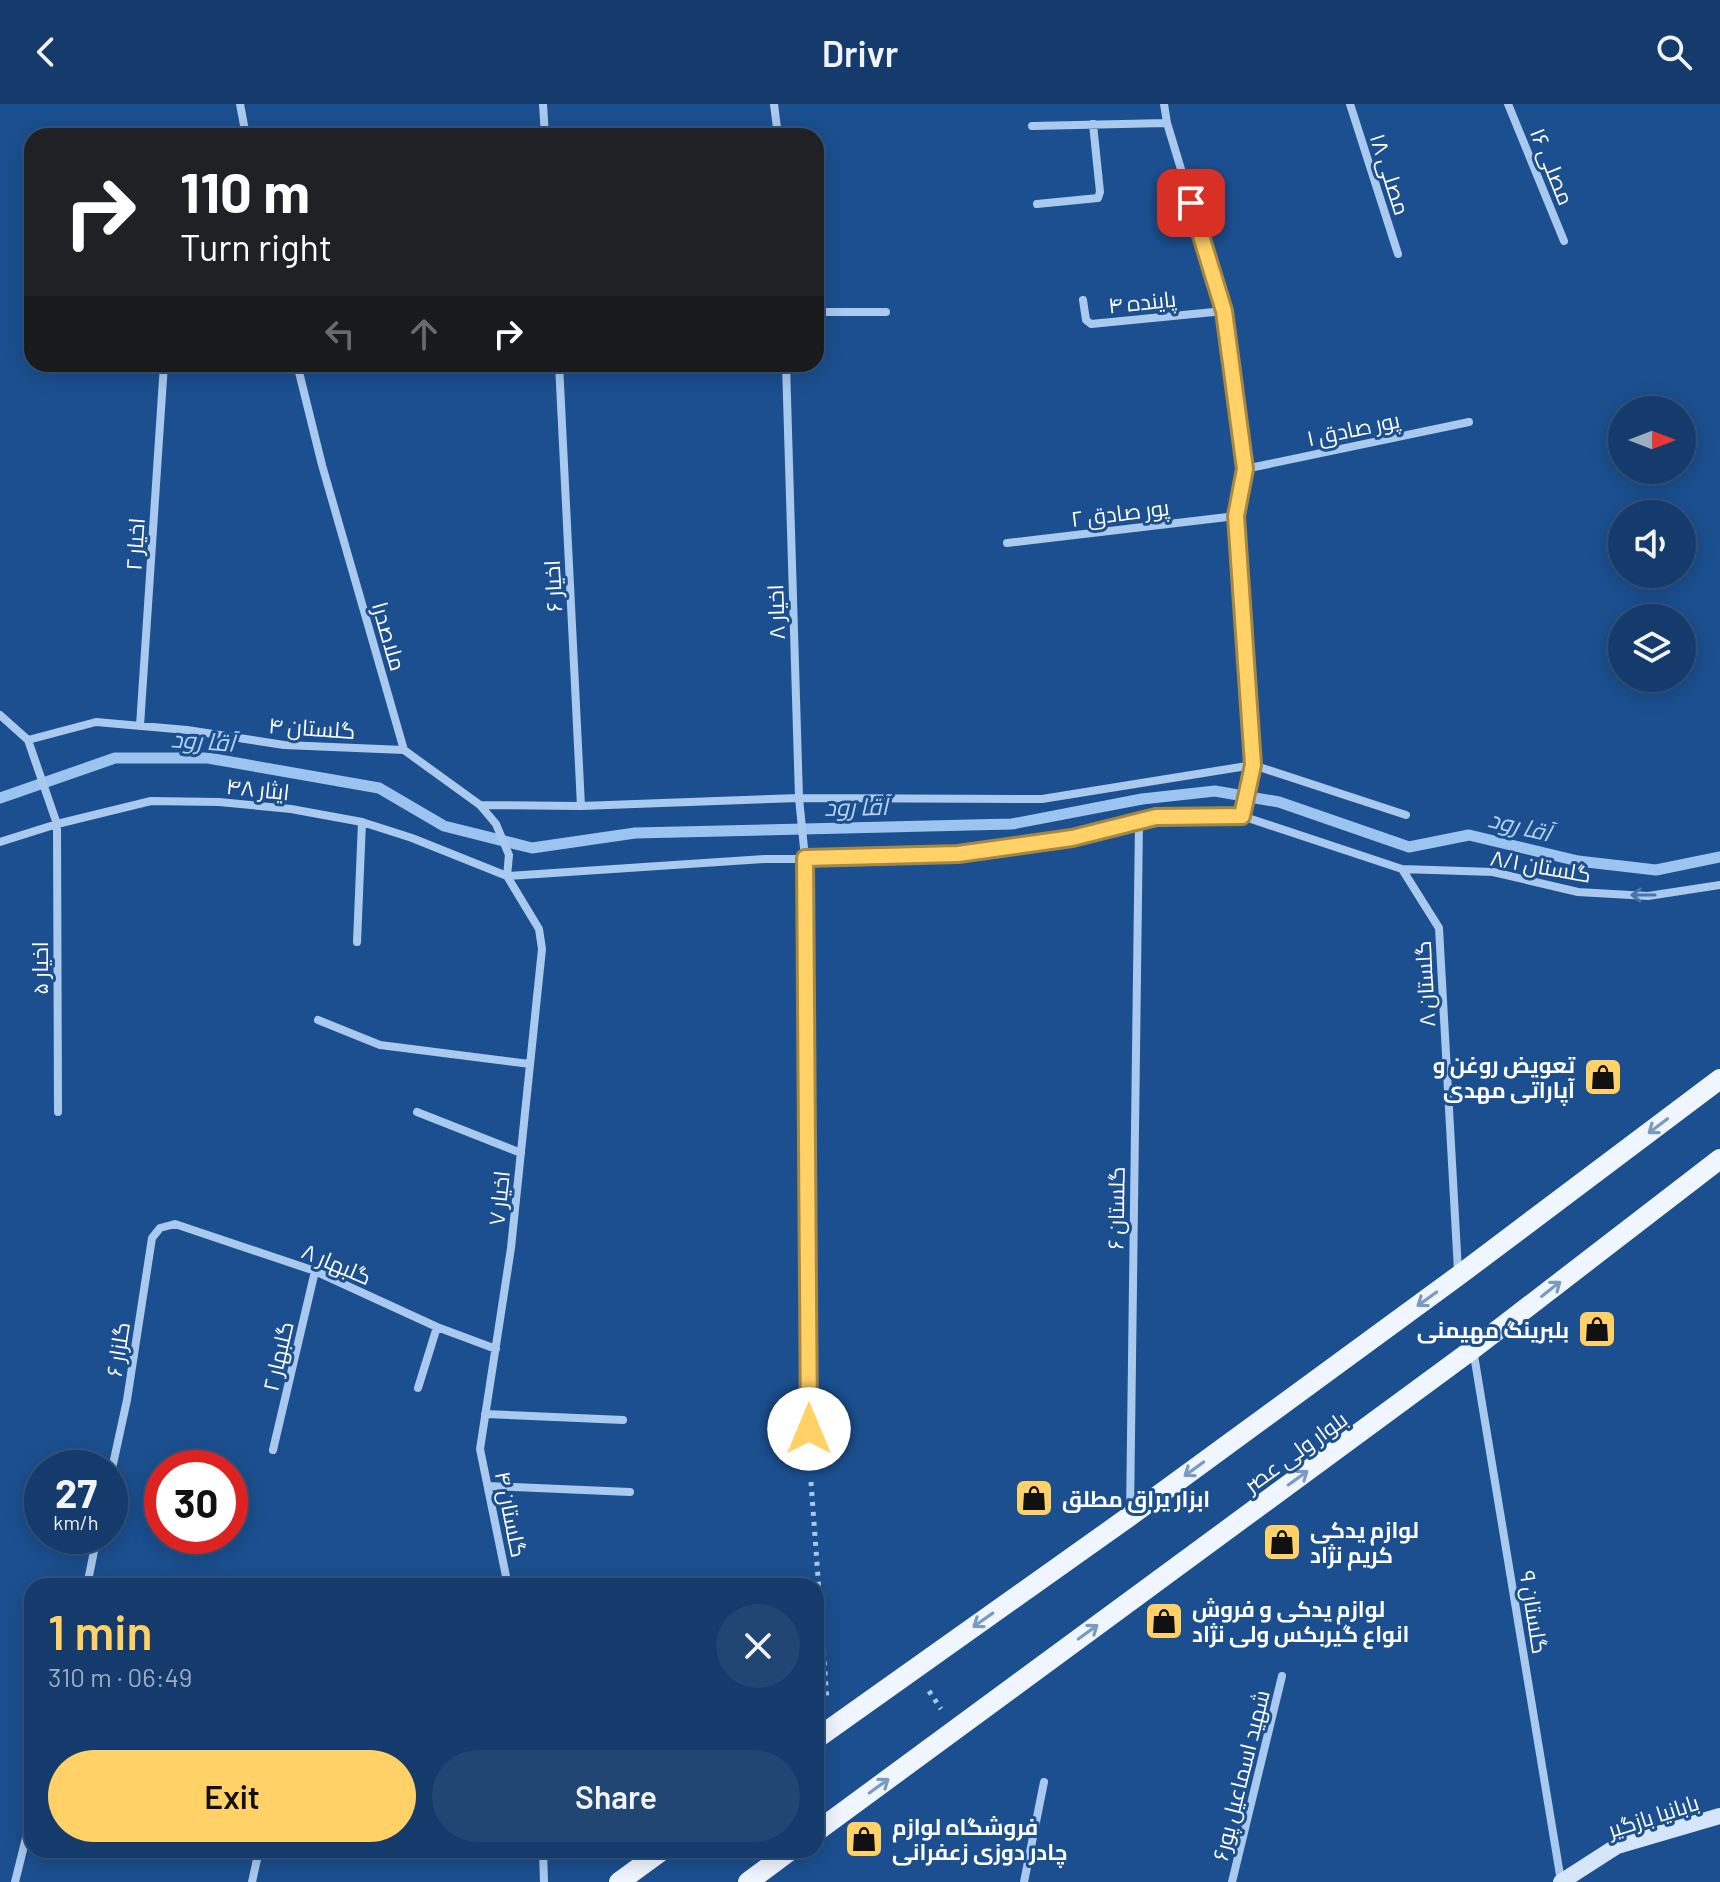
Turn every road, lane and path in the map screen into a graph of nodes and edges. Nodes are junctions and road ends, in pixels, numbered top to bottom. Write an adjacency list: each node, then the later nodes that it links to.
1 (240, 104): 10 (street)
2 (543, 104): 11 (street)
3 (774, 104): 12 (street)
4 (1164, 104): 7 (street)
5 (1350, 104): 15 (street, مصلی ۱۸)
6 (1508, 104): 14 (street, مصلی ۱۶)
7 (1167, 123): 8 (street); 17 (street)
8 (1093, 124): 9 (street); 13 (street)
9 (1032, 126)
10 (244, 128)
11 (544, 128)
12 (777, 128)
13 (1037, 204)
14 (1564, 241)
15 (1398, 254)
16 (1083, 300): 17 (street, پاینده ۴)
17 (1224, 311): 25 (street)
18 (824, 312): 19 (street)
19 (886, 312)
20 (163, 372): 29 (street, اخیار ۲)
21 (299, 372): 31 (street, ملاصدرا)
22 (559, 372): 35 (street, اخیار ۶)
23 (786, 372): 33 (street, اخیار ۸)
24 (1469, 422): 25 (street, پور صادق ۱)
25 (1245, 469): 26 (street)
26 (1236, 516): 27 (street, پور صادق ۲); 32 (street)
27 (1007, 543)
28 (0, 715): 30 (street)
29 (140, 726): 30 (street, گلستان ۴); 31 (street, گلستان ۴)
30 (28, 740): 40 (street, اخیار ۵)
31 (404, 750): 34 (street)
32 (1253, 765): 33 (street); 36 (street); 37 (street)
33 (799, 798): 35 (street); 42 (street, اخیار ۸)
34 (480, 805): 35 (street); 44 (street)
35 (581, 806)
36 (1406, 815)
37 (1242, 816): 38 (street); 43 (street)
38 (1139, 821): 42 (street); 69 (street, گلستان ۶)
39 (362, 822): 40 (street, ایثار ۴۸); 44 (street, ایثار ۴۸); 46 (street)
40 (57, 824): 41 (street, ایثار ۴۸); 50 (street, اخیار ۵)
41 (0, 842)
42 (805, 858): 44 (street); 66 (street, اخیار ۸)
43 (1402, 869): 45 (street, گلستان ۸/۱, one-way to 43); 56 (street, گلستان ۸)
44 (507, 876): 48 (street, اخیار ۷)
45 (1720, 885)
46 (357, 942)
47 (318, 1020): 48 (street)
48 (530, 1064): 52 (street, اخیار ۷)
49 (1720, 1079): 56 (main road, بلوار ولی عصر, one-way to 56)
50 (58, 1112)
51 (417, 1112): 52 (street)
52 (521, 1153): 58 (street, اخیار ۷)
53 (1720, 1159): 59 (main road, بلوار ولی عصر, one-way to 53)
54 (160, 1228): 55 (street, گلبهار ۸); 64 (street, گلزار ۶)
55 (315, 1271): 57 (street, گلبهار ۸); 65 (street, گلبهار ۲)
56 (1458, 1276): 69 (main road, بلوار ولی عصر, one-way to 69)
57 (437, 1327): 58 (street, گلبهار ۸); 60 (street)
58 (496, 1349): 61 (street, اخیار ۷)
59 (1473, 1349): 76 (main road, بلوار ولی عصر, one-way to 59); 93 (street, گلستان ۹)
60 (418, 1388)
61 (485, 1414): 62 (street); 63 (street, اخیار ۷)
62 (623, 1420)
63 (480, 1449): 67 (street, گلستان ۴)
64 (116, 1450)
65 (273, 1450)
66 (809, 1461): 73 (path)
67 (488, 1486): 68 (street); 72 (street, گلستان ۴)
68 (630, 1492)
69 (1130, 1516): 74 (main road, بلوار ولی عصر, one-way to 74)
70 (93, 1554): 71 (street)
71 (89, 1578)
72 (506, 1578)
73 (815, 1578)
74 (914, 1669): 76 (path); 77 (main road, بلوار ولی عصر)
75 (1282, 1676): 92 (street, شهید اسماعیل پور۶)
76 (954, 1730): 80 (main road, بلوار ولی عصر, one-way to 76)
77 (824, 1733)
78 (1044, 1782): 91 (street)
79 (1720, 1816): 93 (street, بابانیا بازگیر)
80 (824, 1826)
81 (24, 1846): 86 (street)
82 (257, 1858): 87 (street)
83 (543, 1858): 88 (street)
84 (652, 1858): 89 (main road)
85 (780, 1858): 90 (main road)
86 (15, 1882)
87 (252, 1882)
88 (544, 1882)
89 (619, 1882)
90 (748, 1882)
91 (1024, 1882)
92 (1232, 1882)
93 (1561, 1882)

